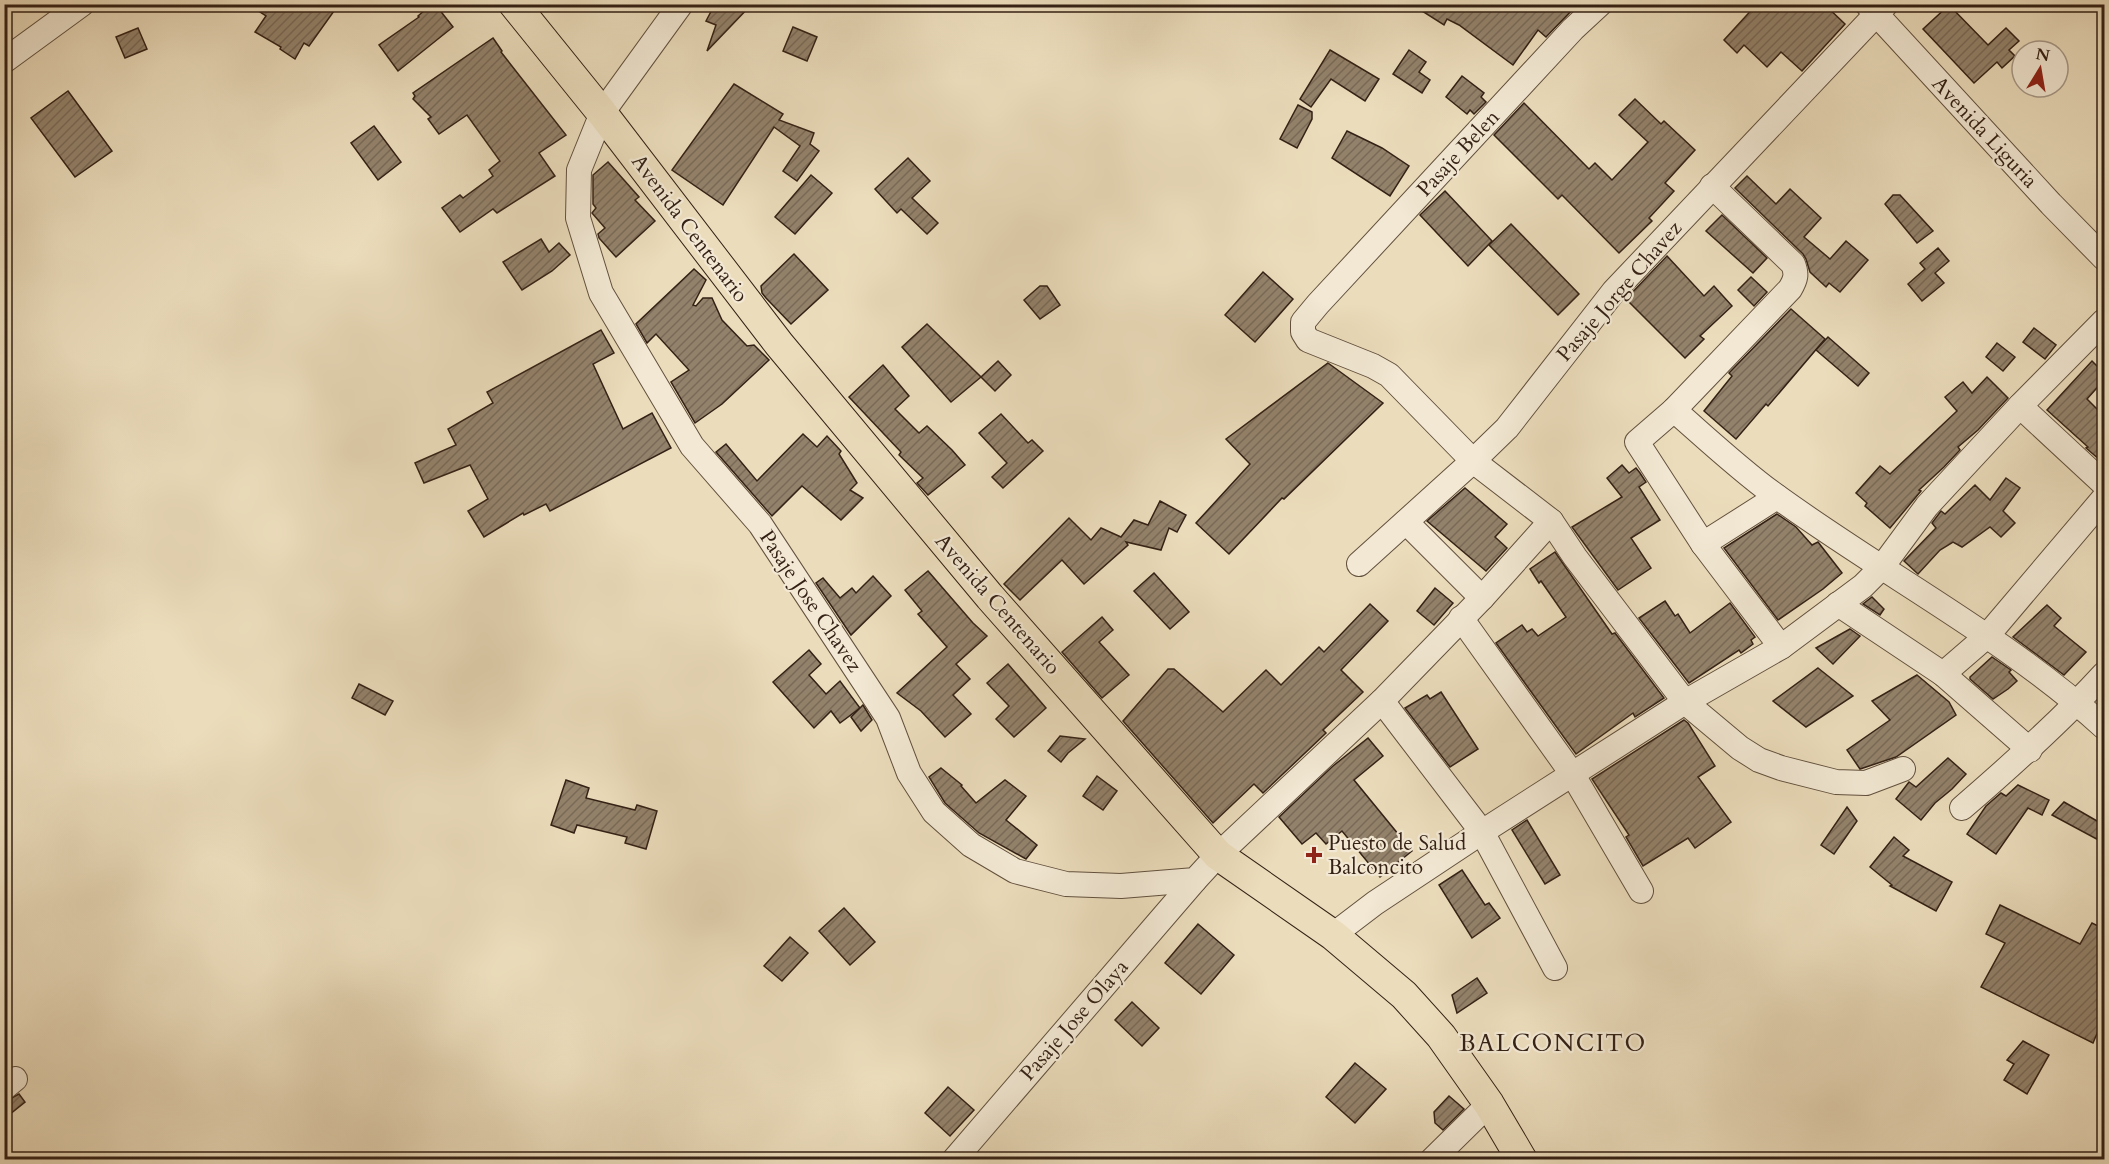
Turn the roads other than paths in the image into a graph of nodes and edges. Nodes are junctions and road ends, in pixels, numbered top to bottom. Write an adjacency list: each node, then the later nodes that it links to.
1 (82, 4): 6 (street)
2 (514, 4): 7 (main road, Avenida Centenario)
3 (681, 4): 7 (street, Pasaje Jose Chavez)
4 (1600, 4): 13 (street, Pasaje Belen)
5 (1877, 8): 8 (street, Pasaje Jorge Chavez); 9 (street, Avenida Liguria)
6 (4, 61)
7 (602, 113): 38 (main road, Avenida Centenario); 39 (street, Pasaje Jose Chavez)
8 (1712, 186): 12 (street); 13 (street, Pasaje Jorge Chavez)
9 (2104, 258)
10 (2104, 321): 11 (street)
11 (2020, 406): 14 (street); 21 (street)
12 (1674, 410): 15 (street); 19 (street)
13 (1473, 461): 17 (street); 18 (street, Pasaje Jorge Chavez)
14 (2104, 484)
15 (1777, 497): 19 (street); 21 (street)
16 (2104, 498): 25 (street)
17 (1551, 521): 22 (street); 30 (street)
18 (1406, 522): 20 (street, Pasaje Jorge Chavez); 22 (street)
19 (1703, 544): 26 (street)
20 (1359, 564)
21 (1882, 567): 23 (street); 25 (street)
22 (1482, 598): 24 (street)
23 (1838, 604): 26 (street); 27 (street)
24 (1461, 618): 29 (street); 35 (street)
25 (1987, 636): 27 (street); 31 (street)
26 (1781, 647): 30 (street)
27 (1943, 674): 33 (street)
28 (2104, 674): 31 (street)
29 (1382, 701): 37 (street); 38 (street)
30 (1685, 702): 34 (street); 35 (street)
31 (2078, 703): 32 (street); 33 (street)
32 (2104, 727)
33 (2030, 750): 36 (street)
34 (1903, 769)
35 (1573, 775): 37 (street); 40 (street)
36 (1962, 808)
37 (1482, 832): 41 (street); 42 (street)
38 (1218, 855): 39 (street); 41 (main road, Avenida Centenario)
39 (1195, 880): 44 (street, Pasaje Jose Olaya)
40 (1641, 891)
41 (1333, 935): 43 (main road, Avenida Centenario)
42 (1555, 968)
43 (1489, 1104): 45 (street); 46 (main road, Avenida Centenario)
44 (954, 1160)
45 (1432, 1160)
46 (1522, 1160)

